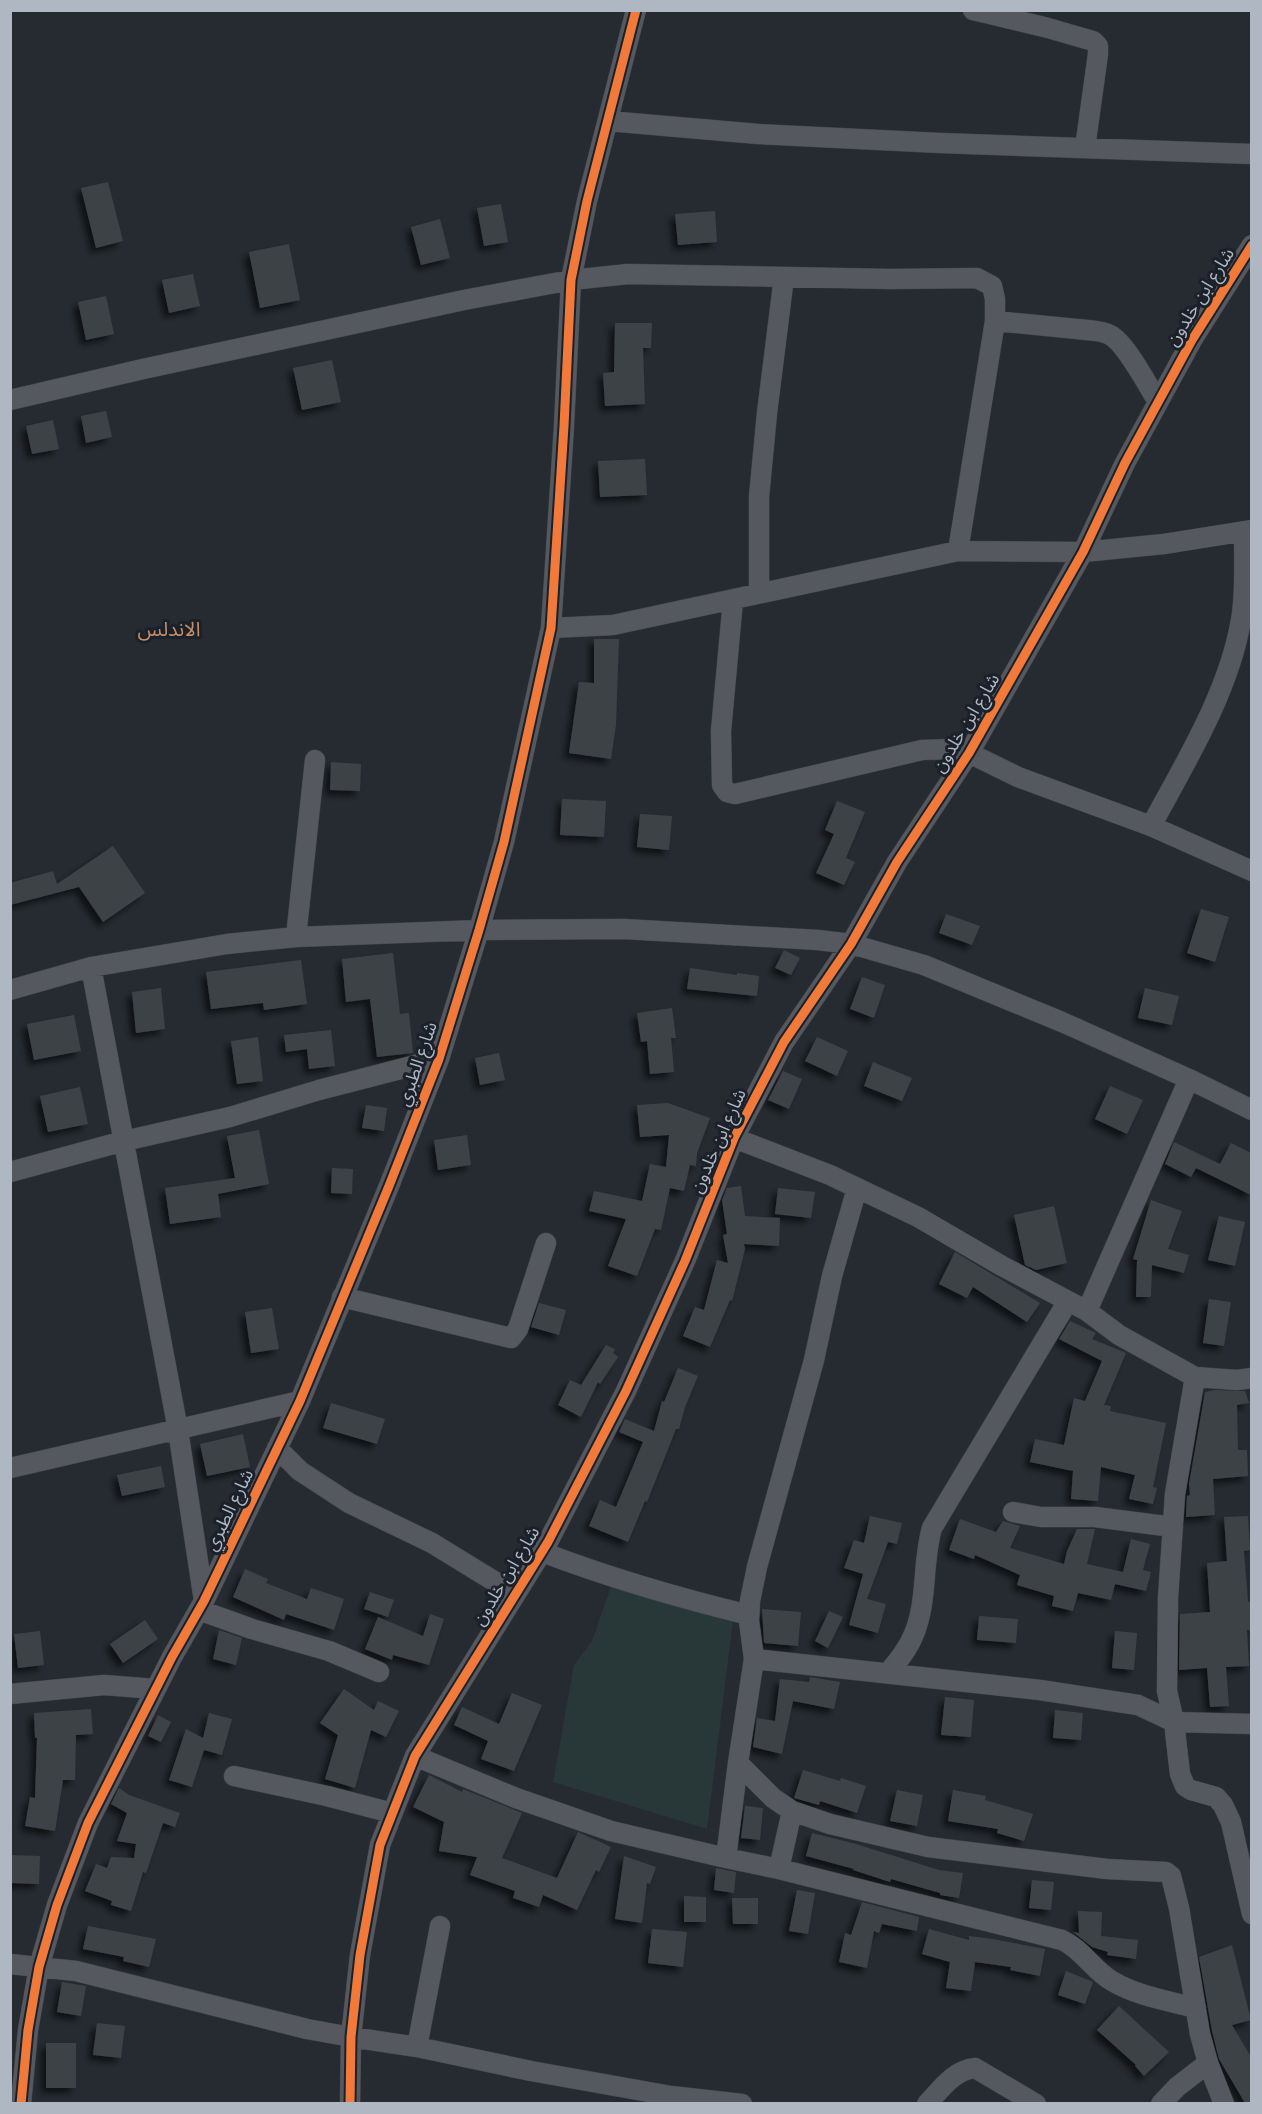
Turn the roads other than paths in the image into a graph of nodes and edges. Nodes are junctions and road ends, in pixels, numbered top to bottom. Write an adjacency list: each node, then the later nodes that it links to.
1 (636, 10): 3 (street, شارع الطبري)
2 (973, 10): 4 (street)
3 (608, 121): 4 (street); 8 (street, شارع الطبري)
4 (1085, 148): 5 (street)
5 (1251, 154)
6 (1251, 245): 11 (street, شارع ابن خلدون)
7 (784, 277): 8 (street); 9 (street); 15 (street)
8 (571, 280): 10 (street); 17 (street, شارع الطبري)
9 (995, 321): 11 (street); 13 (street)
10 (10, 400)
11 (1158, 402): 14 (street, شارع ابن خلدون)
12 (1248, 531): 14 (street); 20 (street)
13 (958, 551): 14 (street); 15 (street)
14 (1083, 552): 18 (street, شارع ابن خلدون)
15 (759, 592): 16 (street)
16 (734, 600): 17 (street); 18 (street)
17 (550, 628): 22 (street, شارع الطبري)
18 (969, 753): 20 (street); 24 (street, شارع ابن خلدون)
19 (315, 760): 23 (street)
20 (1151, 826): 21 (street)
21 (1251, 871)
22 (479, 930): 23 (street); 24 (street); 27 (street, شارع الطبري)
23 (296, 937): 25 (street)
24 (851, 944): 28 (street); 30 (street, شارع ابن خلدون)
25 (91, 968): 26 (street); 31 (street)
26 (10, 990)
27 (439, 1059): 31 (street); 35 (street, شارع الطبري)
28 (1189, 1079): 29 (street); 37 (street)
29 (1251, 1110)
30 (734, 1138): 33 (street); 46 (street, شارع ابن خلدون)
31 (124, 1141): 32 (street); 41 (street)
32 (10, 1172)
33 (857, 1188): 36 (street); 49 (street)
34 (546, 1243): 35 (street)
35 (342, 1297): 40 (street, شارع الطبري)
36 (1068, 1301): 37 (street); 52 (street)
37 (1087, 1311): 38 (street)
38 (1195, 1377): 39 (street); 45 (street)
39 (1251, 1378)
40 (300, 1401): 41 (street); 42 (street, شارع الطبري)
41 (178, 1430): 43 (street); 48 (street)
42 (277, 1448): 47 (street); 48 (street, شارع الطبري)
43 (10, 1468)
44 (1014, 1512): 45 (street)
45 (1173, 1527): 55 (street)
46 (542, 1551): 47 (street, شارع ابن خلدون); 49 (street)
47 (514, 1594): 57 (street, شارع ابن خلدون)
48 (201, 1606): 51 (street); 53 (street, شارع الطبري)
49 (749, 1616): 50 (street)
50 (754, 1659): 52 (street); 58 (street)
51 (379, 1672)
52 (888, 1673): 55 (street)
53 (155, 1689): 54 (street); 67 (street, شارع الطبري)
54 (10, 1694)
55 (1174, 1722): 56 (street); 64 (street)
56 (1251, 1724)
57 (415, 1756): 61 (street, شارع ابن خلدون); 62 (street)
58 (738, 1763): 60 (street); 62 (street)
59 (234, 1776): 61 (street)
60 (792, 1811): 63 (street); 68 (street)
61 (392, 1813): 69 (street, شارع ابن خلدون)
62 (726, 1858): 63 (street)
63 (779, 1869): 68 (street)
64 (1251, 1914)
65 (440, 1926): 70 (street)
66 (10, 1964): 67 (street)
67 (39, 1967): 69 (street); 73 (street, شارع الطبري)
68 (1196, 2007): 71 (street)
69 (351, 2037): 70 (street); 74 (street, شارع ابن خلدون)
70 (417, 2047): 72 (street)
71 (1208, 2063): 78 (street); 79 (street)
72 (701, 2102): 75 (street)
73 (21, 2103)
74 (350, 2103)
75 (742, 2103)
76 (927, 2103): 77 (street)
77 (1036, 2103)
78 (1161, 2103)
79 (1224, 2103)

